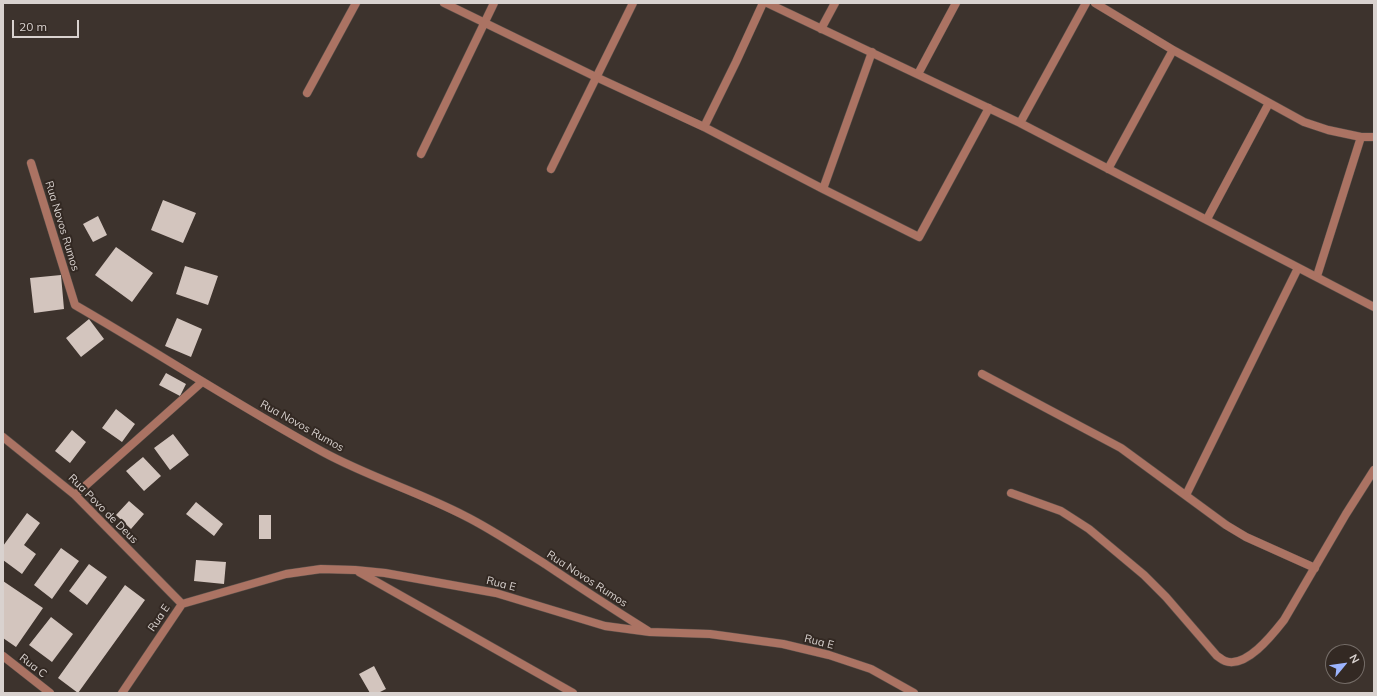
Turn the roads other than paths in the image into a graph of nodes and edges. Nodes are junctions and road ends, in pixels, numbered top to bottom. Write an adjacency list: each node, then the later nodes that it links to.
1 (356, 3): 17 (street)
2 (444, 3): 11 (street)
3 (494, 3): 11 (street)
4 (633, 3): 16 (street)
5 (763, 3): 21 (street)
6 (767, 3): 12 (street)
7 (835, 3): 12 (street)
8 (956, 3): 15 (street)
9 (1086, 3): 20 (street)
10 (1095, 3): 13 (street)
11 (484, 22): 16 (street); 24 (street)
12 (821, 29): 14 (street)
13 (1173, 50): 18 (street); 27 (street)
14 (872, 52): 15 (street); 28 (street)
15 (918, 74): 19 (street)
16 (596, 76): 21 (street); 26 (street)
17 (307, 93)
18 (1269, 103): 22 (street); 29 (street)
19 (989, 108): 20 (street); 28 (street)
20 (1020, 123): 27 (street)
21 (704, 126): 28 (street)
22 (1361, 136): 23 (street); 31 (street)
23 (1374, 137)
24 (421, 154)
25 (31, 162): 34 (street, Rua Novos Rumos)
26 (551, 169)
27 (1108, 169): 29 (street)
28 (823, 190)
29 (1207, 219): 30 (street)
30 (1298, 268): 31 (street); 39 (street)
31 (1317, 276): 32 (street)
32 (1374, 307)
33 (982, 374): 39 (street)
34 (202, 382): 38 (street); 43 (street, Rua Novos Rumos)
35 (3, 437): 38 (street, Rua Povo de Deus)
36 (1374, 470): 40 (street)
37 (1011, 493): 40 (street)
38 (75, 495): 42 (street, Rua Povo de Deus)
39 (1186, 495): 40 (street)
40 (1315, 568)
41 (355, 570): 42 (street, Rua E); 43 (street, Rua E); 47 (street)
42 (182, 604): 46 (street, Rua E)
43 (650, 632): 48 (street, Rua E)
44 (3, 656): 45 (street, Rua C)
45 (50, 693)
46 (122, 693)
47 (573, 693)
48 (914, 693)

